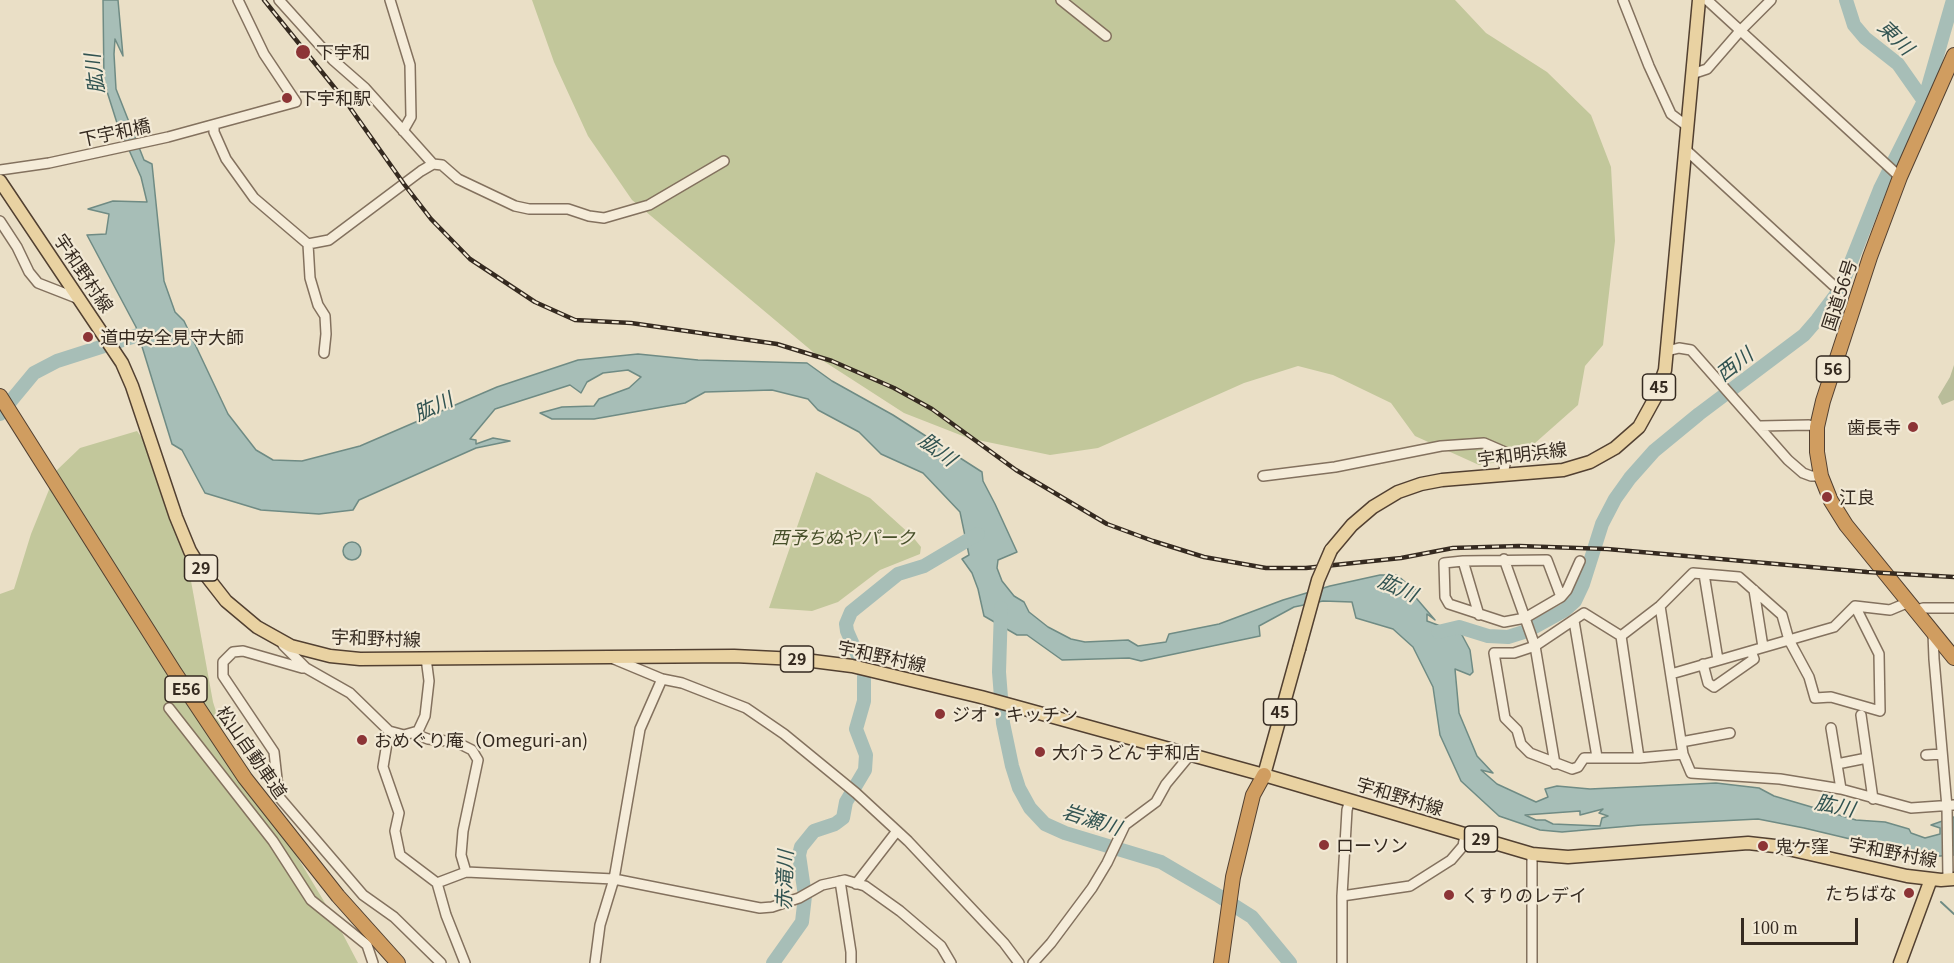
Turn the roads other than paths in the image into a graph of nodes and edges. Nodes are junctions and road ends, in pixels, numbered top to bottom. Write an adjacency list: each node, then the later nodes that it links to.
1 (238, 0): 13 (street, 下宇和橋)
2 (279, 0): 15 (street)
3 (390, 0): 15 (street)
4 (1061, 0): 10 (street)
5 (1623, 0): 14 (street)
6 (1699, 0): 12 (main road, 宇和明浜線 / 45)
7 (1707, 0): 9 (street)
8 (1771, 0): 9 (street)
9 (1740, 31): 12 (street); 20 (street)
10 (1106, 36)
11 (1954, 55): 20 (highway, 国道56号 / 56)
12 (1692, 74): 14 (main road, 宇和明浜線 / 45)
13 (213, 125): 19 (street, 下宇和橋); 23 (street)
14 (1687, 126): 16 (main road, 宇和明浜線 / 45)
15 (403, 131): 18 (street)
16 (1685, 149): 24 (street); 26 (main road, 宇和明浜線 / 45)
17 (724, 161): 18 (street)
18 (433, 164): 23 (street)
19 (0, 170)
20 (1894, 171): 30 (highway, 国道56号 / 56)
21 (0, 181): 25 (main road, 宇和野村線 / 29)
22 (0, 221): 25 (street)
23 (308, 244): 27 (street)
24 (1833, 285)
25 (81, 300): 49 (main road, 宇和野村線 / 29)
26 (1667, 351): 29 (street); 32 (main road, 宇和明浜線 / 45)
27 (324, 352)
28 (0, 396): 96 (highway, 松山自動車道 / E56)
29 (1760, 426): 30 (street); 33 (street)
30 (1817, 427): 33 (highway, 国道56号 / 56)
31 (1263, 476): 32 (street)
32 (1503, 476): 78 (main road, 宇和明浜線 / 45, bridge)
33 (1821, 476): 42 (highway, 国道56号 / 56)
34 (1504, 560): 35 (street); 39 (street); 46 (street)
35 (1462, 561): 44 (street); 44 (street)
36 (1580, 561): 39 (street)
37 (1704, 574): 38 (street); 40 (street); 57 (street)
38 (1754, 590): 50 (street); 52 (street)
39 (1561, 597): 46 (street)
40 (1659, 606): 48 (street); 60 (street)
41 (1855, 606): 42 (street); 50 (street); 50 (street)
42 (1912, 606): 43 (street); 47 (highway, 国道56号 / 56)
43 (1954, 608)
44 (1479, 615): 46 (street)
45 (1574, 621): 48 (street); 51 (street); 73 (street)
46 (1526, 622): 51 (street)
47 (1933, 633): 55 (highway, 国道56号 / 56); 70 (street)
48 (1621, 636): 75 (street)
49 (277, 638): 56 (main road, 宇和野村線 / 29); 59 (street)
50 (1789, 640): 52 (street)
51 (1533, 641): 76 (street); 76 (street)
52 (1763, 647): 53 (street)
53 (1751, 651): 57 (street); 58 (street)
54 (609, 657): 56 (main road, 宇和野村線 / 29); 61 (street); 71 (main road, 宇和野村線 / 29)
55 (1954, 657)
56 (426, 658): 66 (street)
57 (1718, 660): 58 (street)
58 (1703, 664): 60 (street)
59 (306, 668): 65 (street); 97 (street)
60 (1671, 674): 68 (street)
61 (662, 679): 83 (street); 87 (street)
62 (169, 708): 95 (street)
63 (1861, 715): 74 (street)
64 (1831, 728): 77 (street)
65 (389, 731): 66 (street); 91 (street)
66 (412, 733): 86 (street)
67 (1730, 733): 68 (street)
68 (1681, 742): 69 (street)
69 (1683, 754): 75 (street); 79 (street)
70 (1942, 754): 72 (street); 82 (street)
71 (1190, 755): 78 (main road, 宇和野村線 / 29); 103 (street)
72 (1926, 755)
73 (1598, 758): 75 (street); 76 (street)
74 (1867, 758): 77 (street); 80 (street)
75 (1639, 759)
76 (1555, 764)
77 (1837, 764): 79 (street)
78 (1264, 775): 81 (main road, 宇和野村線 / 29); 94 (highway)
79 (1841, 789): 80 (street)
80 (1873, 799): 82 (street)
81 (1350, 800): 84 (main road, 宇和野村線 / 29); 93 (street)
82 (1949, 807): 89 (street)
83 (897, 831): 92 (street); 102 (street)
84 (1465, 835): 85 (main road, 宇和野村線 / 29); 93 (street)
85 (1532, 854): 88 (main road, 宇和野村線 / 29); 105 (street)
86 (466, 872): 87 (street); 91 (street)
87 (614, 879): 90 (street); 99 (street)
88 (1930, 879): 89 (main road, 宇和野村線 / 29); 106 (main road)
89 (1951, 879)
90 (840, 881): 92 (street); 100 (street)
91 (437, 883): 98 (street)
92 (856, 884): 101 (street)
93 (1342, 896): 104 (street)
94 (1224, 959)
95 (373, 963)
96 (398, 963)
97 (441, 963)
98 (465, 963)
99 (595, 963)
100 (851, 963)
101 (951, 963)
102 (1019, 963)
103 (1033, 963)
104 (1342, 963)
105 (1532, 963)
106 (1900, 963)

